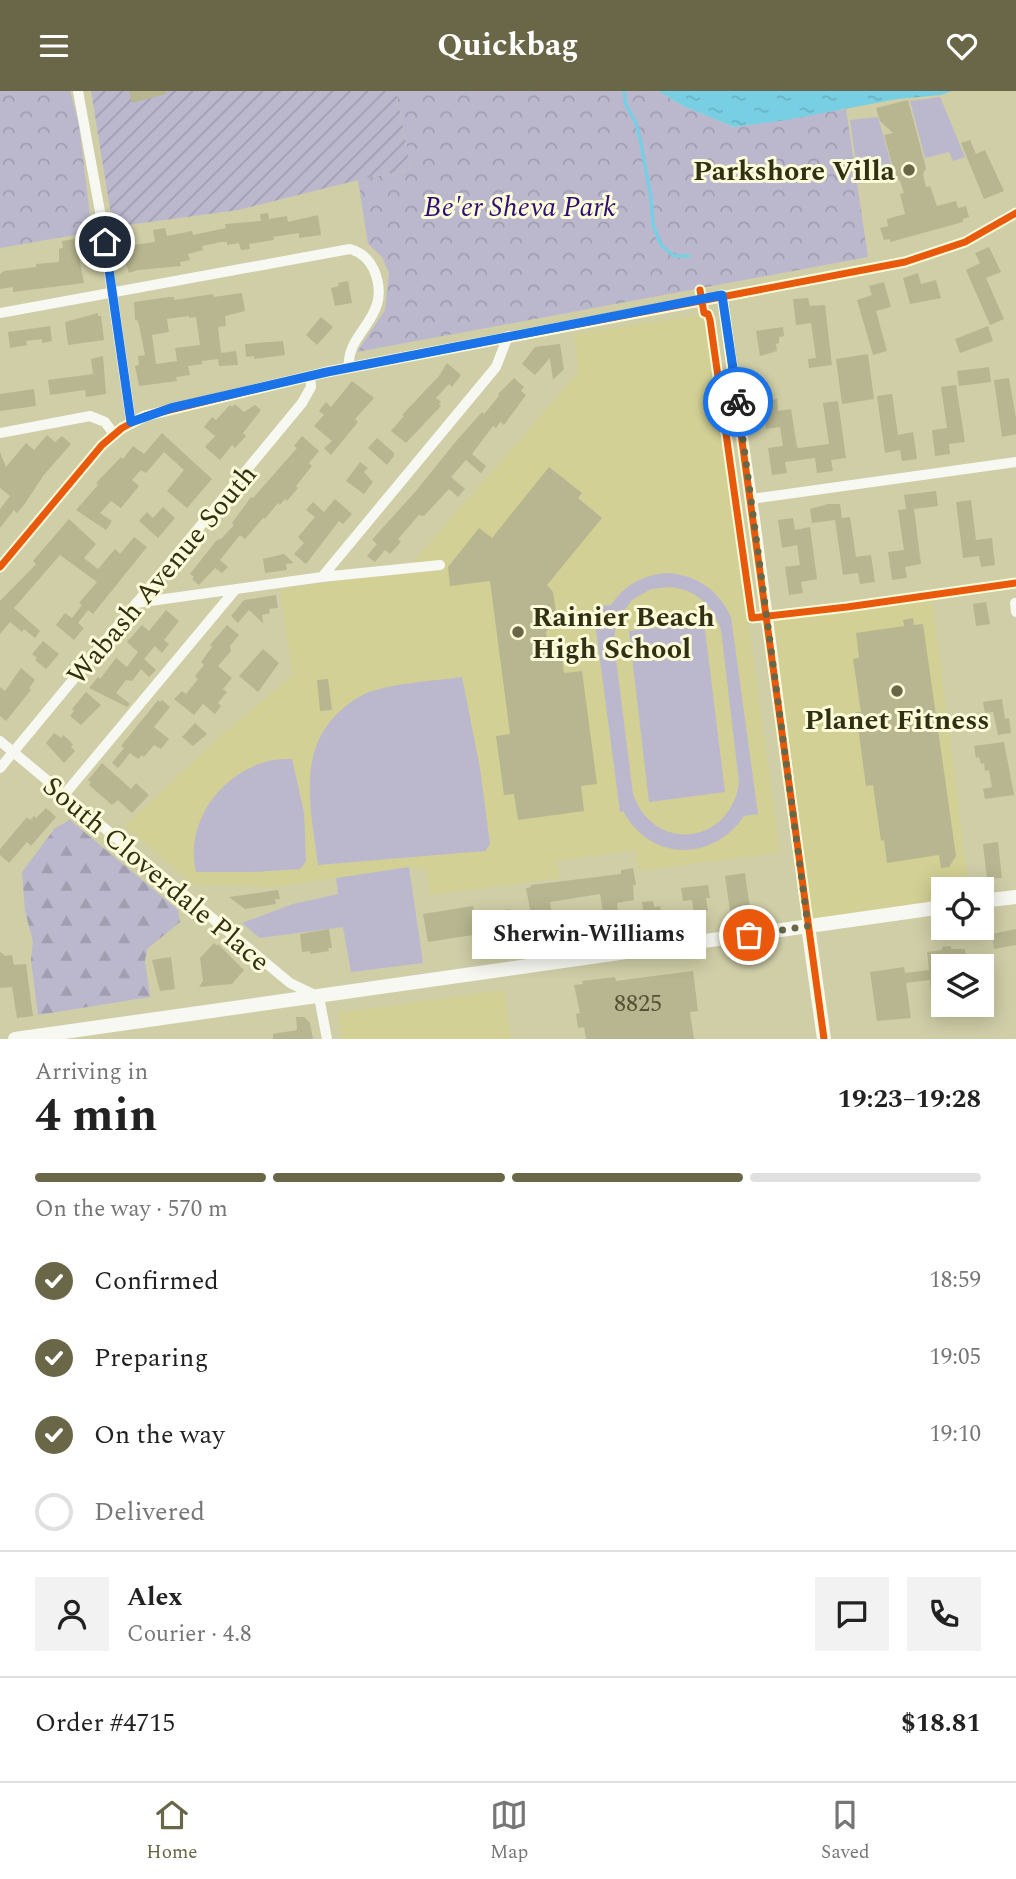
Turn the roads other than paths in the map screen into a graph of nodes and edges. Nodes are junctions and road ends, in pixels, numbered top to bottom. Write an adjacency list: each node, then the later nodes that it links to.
1 (78, 91): 3 (street)
2 (1016, 213): 4 (street)
3 (112, 293): 5 (street); 7 (street); 9 (street)
4 (722, 295): 6 (street); 13 (street)
5 (0, 313)
6 (508, 336): 7 (street); 16 (street)
7 (349, 367): 8 (street)
8 (310, 376): 9 (street); 18 (street, Wabash Avenue South)
9 (131, 422): 11 (street)
10 (0, 433): 11 (street)
11 (114, 434): 15 (street)
12 (1016, 462): 13 (street)
13 (751, 499): 26 (street)
14 (440, 565): 16 (street)
15 (0, 567)
16 (321, 577): 17 (street)
17 (235, 590): 18 (street); 22 (street)
18 (136, 603): 20 (street, Wabash Avenue South)
19 (0, 741): 20 (street, South Cloverdale Place)
20 (13, 753): 21 (street, Wabash Avenue South); 22 (street, South Cloverdale Place)
21 (0, 768)
22 (64, 795): 27 (street, South Cloverdale Place)
23 (1016, 897): 24 (main road)
24 (994, 900)
25 (931, 909): 26 (main road)
26 (808, 926): 27 (main road); 30 (main road)
27 (319, 997): 28 (main road); 29 (street)
28 (16, 1039)
29 (327, 1039)
30 (824, 1039)

